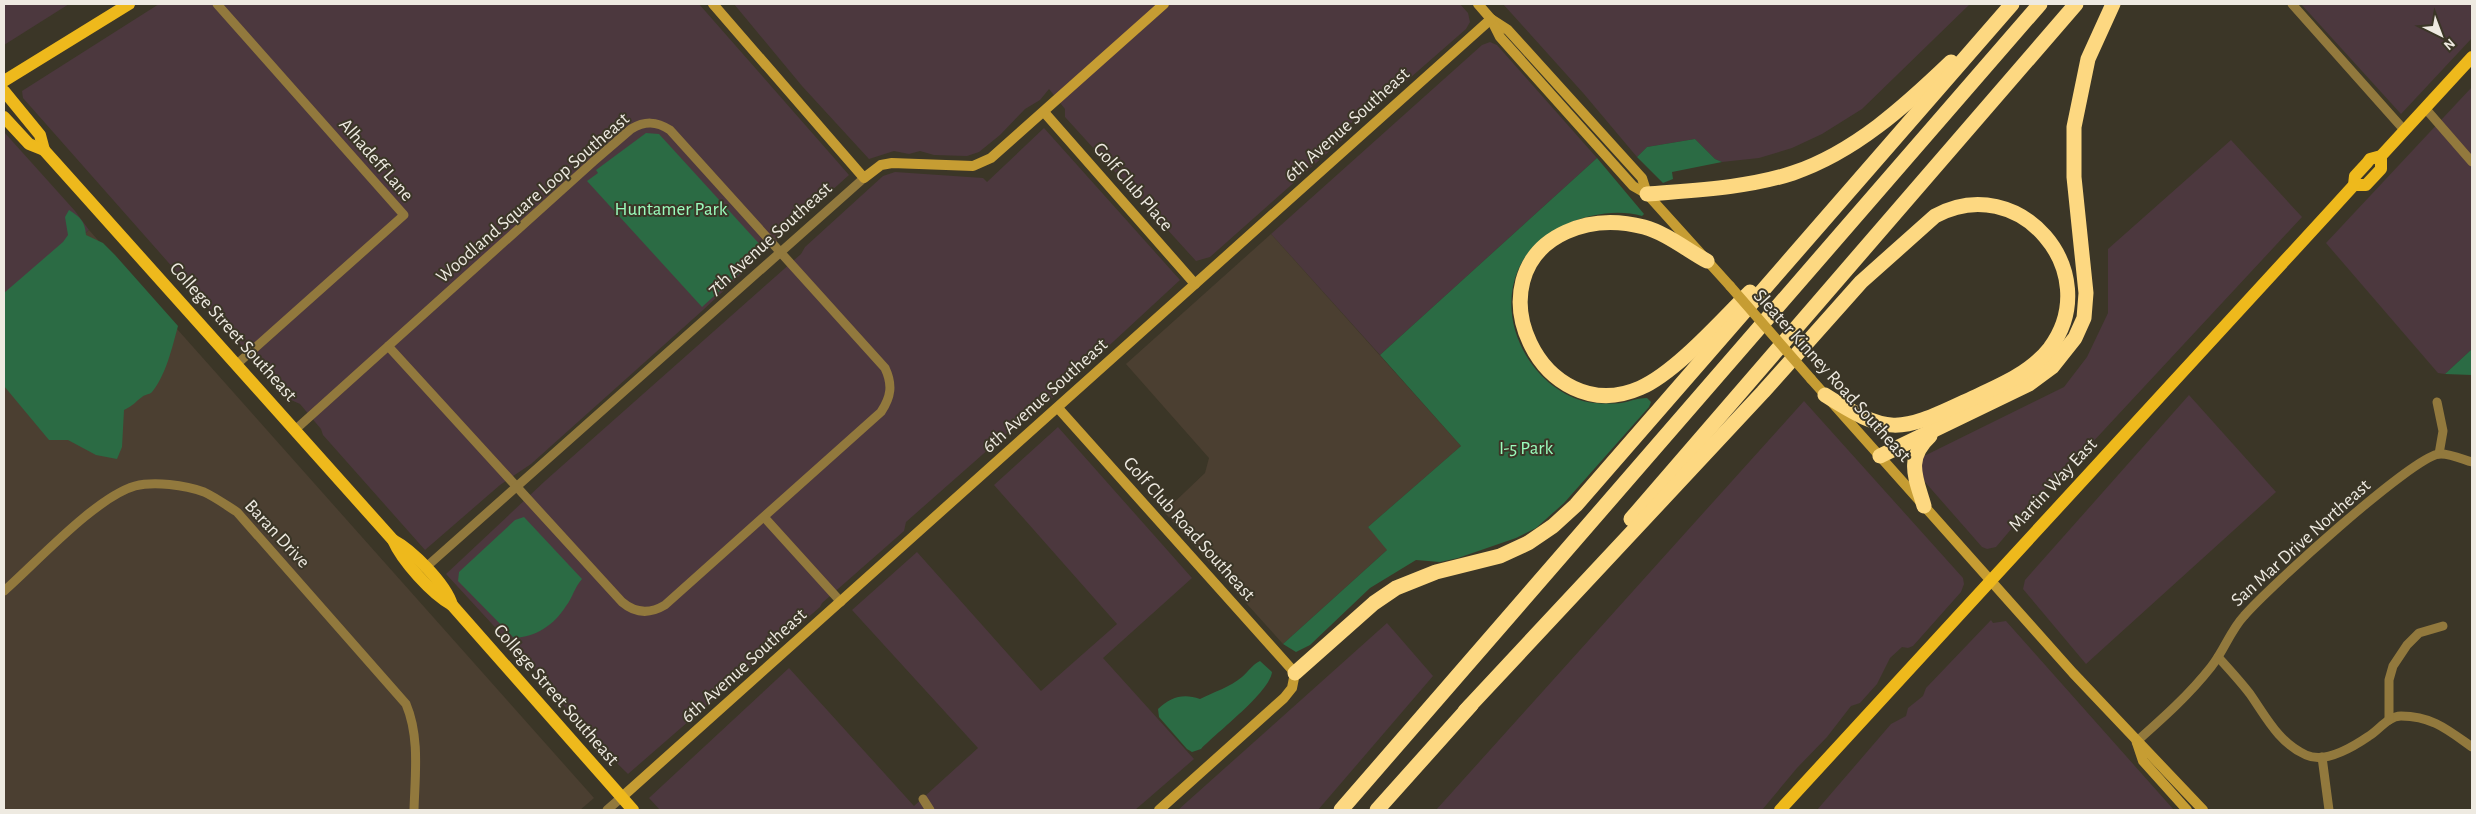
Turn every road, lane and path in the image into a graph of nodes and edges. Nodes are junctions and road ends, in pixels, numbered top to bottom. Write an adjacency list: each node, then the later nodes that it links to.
1 (129, 4): 13 (main road)
2 (216, 4): 28 (street, Alhadeff Lane)
3 (713, 4): 21 (street)
4 (1164, 4): 16 (street, 7th Avenue Southeast)
5 (1478, 4): 11 (street, Sleater Kinney Road Southeast)
6 (2040, 4): 61 (highway)
7 (2076, 4): 49 (highway)
8 (2113, 4): 33 (highway)
9 (2292, 4): 18 (street)
10 (2007, 8): 22 (highway); 23 (highway)
11 (1492, 19): 22 (street, Sleater Kinney Road Southeast); 22 (street, Sleater Kinney Road Southeast); 26 (street, 6th Avenue Southeast)
12 (2472, 58): 15 (main road, Martin Way East)
13 (4, 81)
14 (4, 92): 19 (main road, College Street Southeast)
15 (2425, 108): 18 (main road, Martin Way East); 20 (street)
16 (1044, 112): 21 (street, 7th Avenue Southeast); 26 (street, Golf Club Place)
17 (4, 116): 19 (main road, College Street Southeast)
18 (2404, 131): 42 (main road, Martin Way East)
19 (44, 150): 28 (main road, College Street Southeast)
20 (2472, 162)
21 (864, 178): 24 (street, 7th Avenue Southeast)
22 (1647, 194): 25 (street, Sleater Kinney Road Southeast)
23 (1816, 229): 25 (highway); 48 (highway)
24 (781, 252): 27 (street, Woodland Square Loop Southeast); 37 (street, 7th Avenue Southeast); 39 (street, Woodland Square Loop Southeast)
25 (1707, 261): 29 (street, Sleater Kinney Road Southeast, bridge)
26 (1195, 284): 31 (street, 6th Avenue Southeast)
27 (388, 346): 32 (street, Woodland Square Loop Southeast); 37 (street, Woodland Square Loop Southeast)
28 (237, 364): 32 (main road, College Street Southeast)
29 (1825, 395): 35 (street, Sleater Kinney Road Southeast); 49 (highway)
30 (2436, 402): 34 (street)
31 (1058, 408): 44 (street, 6th Avenue Southeast); 48 (street, Golf Club Road Southeast)
32 (296, 429): 40 (main road, College Street Southeast)
33 (1936, 431): 35 (highway); 38 (highway)
34 (2439, 454): 36 (street); 47 (street, San Mar Drive Northeast)
35 (1880, 456): 38 (street, Sleater Kinney Road Southeast)
36 (2472, 462)
37 (518, 487): 39 (street, Woodland Square Loop Southeast); 41 (street, 7th Avenue Southeast)
38 (1924, 506): 42 (street, Sleater Kinney Road Southeast)
39 (764, 517): 44 (street)
40 (393, 540): 41 (main road, College Street Southeast); 45 (main road, College Street Southeast)
41 (425, 568): 45 (main road, College Street Southeast)
42 (1990, 581): 51 (street, Sleater Kinney Road Southeast); 63 (main road, Martin Way East)
43 (4, 591): 56 (street, Baran Drive)
44 (841, 602): 54 (street, 6th Avenue Southeast)
45 (452, 605): 54 (main road, College Street Southeast)
46 (2443, 626): 50 (street)
47 (2218, 657): 51 (street, San Mar Drive Northeast); 53 (street)
48 (1295, 673): 60 (street)
49 (1465, 711): 62 (highway)
50 (2389, 720): 52 (street); 53 (street)
51 (2136, 742): 64 (street); 65 (street)
52 (2472, 748)
53 (2322, 757): 66 (street)
54 (622, 798): 57 (street); 58 (main road, College Street Southeast)
55 (923, 799): 59 (street)
56 (414, 810)
57 (607, 810)
58 (633, 810)
59 (930, 810)
60 (1159, 810)
61 (1341, 810)
62 (1377, 810)
63 (1780, 810)
64 (2187, 810)
65 (2203, 810)
66 (2329, 810)

